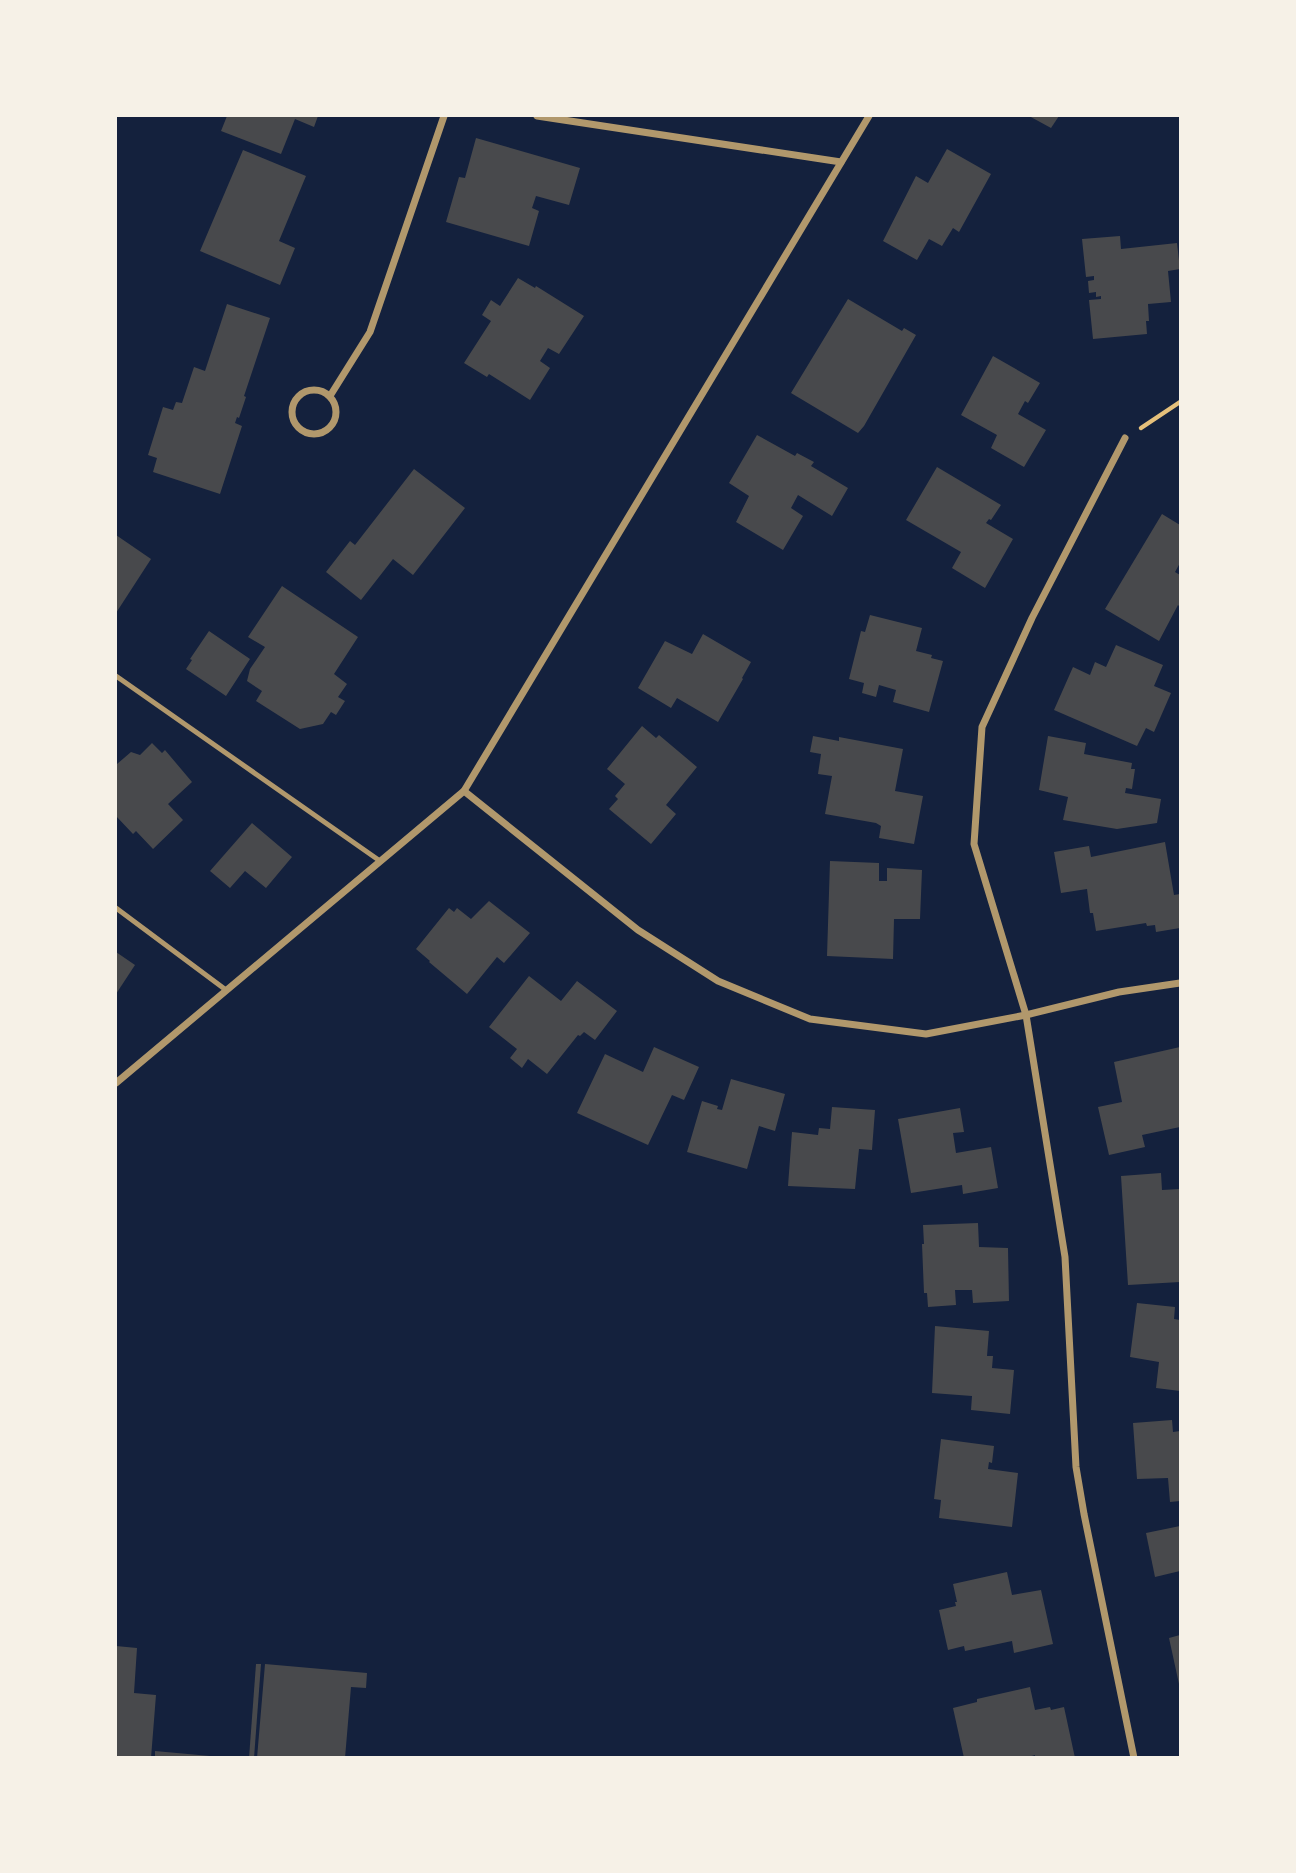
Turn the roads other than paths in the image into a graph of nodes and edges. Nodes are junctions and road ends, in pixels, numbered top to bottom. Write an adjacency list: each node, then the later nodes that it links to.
1 (444, 116): 5 (street)
2 (537, 116): 4 (street)
3 (869, 116): 4 (street)
4 (841, 162): 8 (street)
5 (330, 396): 5 (street)
6 (1125, 438): 13 (street)
7 (116, 677): 9 (lane)
8 (464, 791): 9 (street); 13 (street)
9 (380, 861): 12 (street)
10 (116, 908): 12 (lane)
11 (1181, 983): 13 (street)
12 (226, 990): 14 (street)
13 (1026, 1014): 15 (street)
14 (116, 1083)
15 (1134, 1758)

